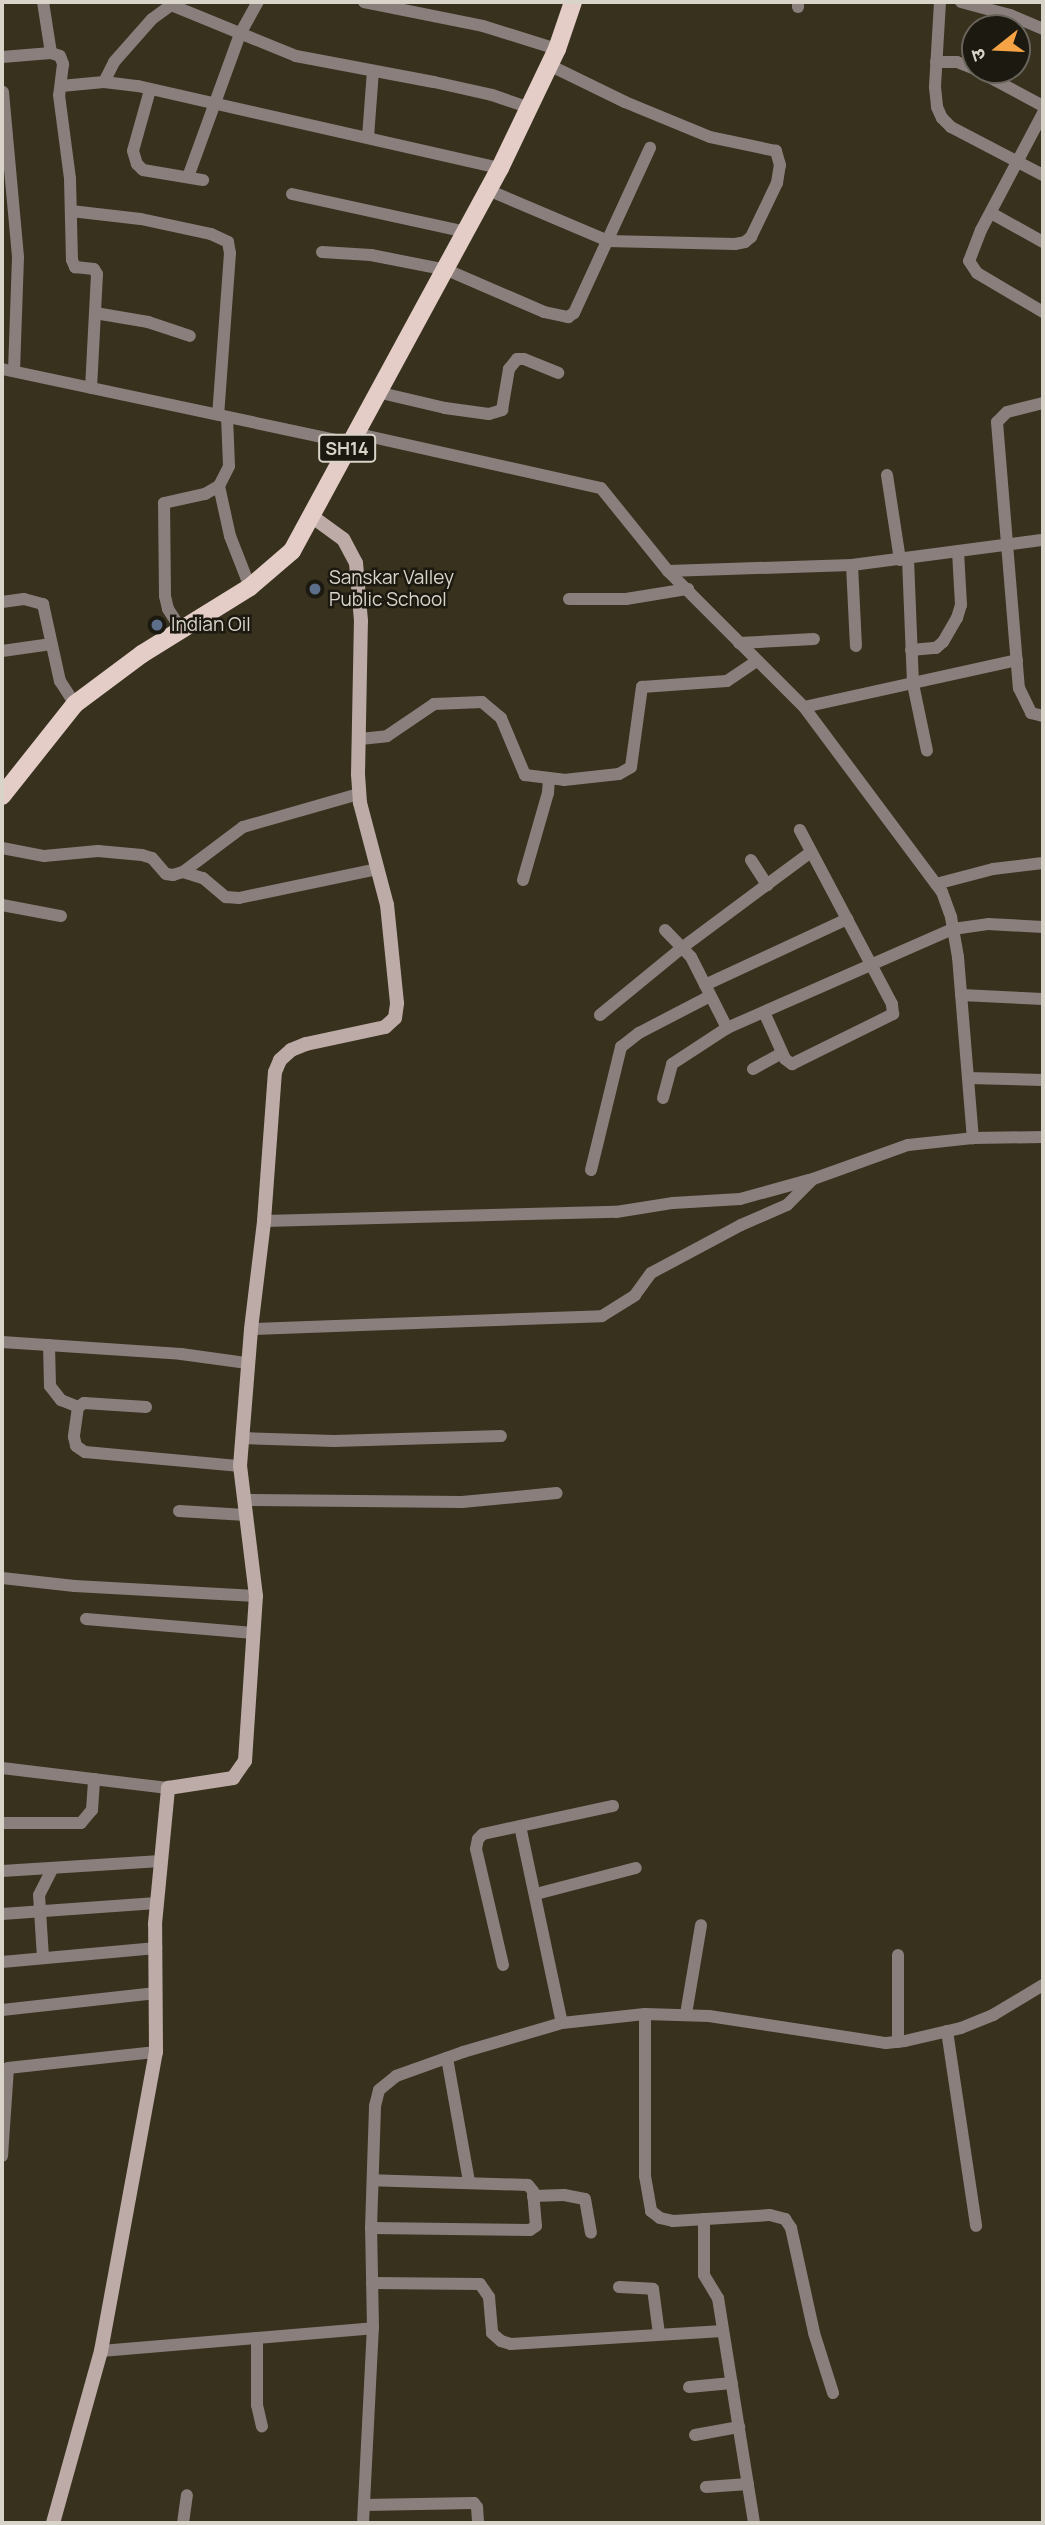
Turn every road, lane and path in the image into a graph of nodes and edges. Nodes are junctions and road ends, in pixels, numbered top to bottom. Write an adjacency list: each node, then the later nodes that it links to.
1 (43, 2): 11 (street)
2 (258, 2): 10 (street)
3 (364, 2): 8 (street)
4 (573, 2): 13 (main road, SH14 / SH14)
5 (940, 2): 14 (street)
6 (961, 2): 9 (street)
7 (173, 3): 10 (street); 17 (street)
8 (423, 7): 13 (street)
9 (1043, 29)
10 (240, 34): 16 (street); 22 (street)
11 (51, 53): 12 (street); 19 (street)
12 (2, 57)
13 (553, 57): 24 (main road, SH14 / SH14); 39 (street)
14 (936, 62): 15 (street); 28 (street)
15 (961, 64)
16 (373, 71): 24 (street); 26 (street)
17 (104, 82): 19 (street); 20 (street)
18 (1002, 84): 23 (street)
19 (61, 86): 36 (street)
20 (150, 90): 22 (street); 31 (street)
21 (3, 92): 35 (street)
22 (213, 104): 26 (street); 31 (street)
23 (1043, 106)
24 (529, 108): 29 (main road, SH14 / SH14)
25 (1043, 113): 28 (street)
26 (368, 136): 29 (street)
27 (650, 148): 39 (street)
28 (1019, 162): 30 (street); 37 (street)
29 (500, 168): 33 (main road, SH14 / SH14)
30 (1043, 175)
31 (188, 177): 32 (street)
32 (203, 180)
33 (488, 190): 38 (main road, SH14 / SH14); 39 (street)
34 (292, 194): 38 (street)
35 (8, 201): 46 (street)
36 (71, 211): 44 (street); 51 (street)
37 (990, 213): 40 (street); 43 (street)
38 (467, 232): 42 (main road, SH14 / SH14)
39 (608, 241): 42 (street)
40 (1043, 242)
41 (322, 252): 42 (street)
42 (447, 270): 49 (main road, SH14 / SH14)
43 (1043, 312)
44 (95, 313): 45 (street); 48 (street)
45 (190, 336)
46 (8, 370): 48 (street)
47 (558, 373): 49 (street)
48 (91, 388): 51 (street)
49 (377, 392): 52 (main road, SH14 / SH14)
50 (1043, 404): 57 (street)
51 (223, 416): 52 (street); 54 (street)
52 (352, 438): 55 (main road, SH14 / SH14); 61 (street)
53 (887, 475): 59 (street)
54 (219, 486): 62 (street); 66 (street)
55 (313, 517): 62 (main road, SH14 / SH14); 79 (street)
56 (1043, 540): 57 (street)
57 (1007, 545): 58 (street); 73 (street)
58 (958, 552): 59 (street); 71 (street)
59 (904, 559): 60 (street); 71 (street)
60 (852, 565): 61 (street); 70 (street)
61 (668, 570): 63 (street)
62 (250, 587): 66 (main road, SH14 / SH14)
63 (688, 589): 64 (street); 68 (street)
64 (569, 599)
65 (2, 602): 69 (street)
66 (181, 629): 76 (main road, SH14 / SH14)
67 (814, 639): 68 (street)
68 (739, 643): 74 (street)
69 (52, 644): 72 (street); 76 (street)
70 (856, 646)
71 (911, 650): 75 (street)
72 (2, 651)
73 (1017, 660): 75 (street); 78 (street)
74 (757, 661): 77 (street); 81 (street)
75 (913, 684): 77 (street); 80 (street)
76 (75, 704): 83 (main road, SH14 / SH14)
77 (804, 707): 92 (street)
78 (1043, 716)
79 (360, 739): 81 (street); 82 (street)
80 (927, 751)
81 (549, 779): 91 (street)
82 (359, 794): 89 (street); 90 (street)
83 (2, 796)
84 (800, 830): 86 (street)
85 (2, 848): 90 (street)
86 (811, 852): 93 (street); 96 (street)
87 (751, 860): 93 (street)
88 (1043, 863): 92 (street)
89 (378, 869): 90 (street); 117 (street)
90 (183, 872)
91 (523, 880)
92 (936, 884): 98 (street)
93 (767, 885): 100 (street)
94 (2, 905): 95 (street)
95 (61, 916)
96 (847, 919): 101 (street); 102 (street)
97 (1043, 927): 98 (street)
98 (953, 929): 101 (street); 103 (street)
99 (665, 930): 100 (street)
100 (682, 947): 102 (street); 106 (street)
101 (871, 965): 105 (street); 108 (street)
102 (708, 990): 107 (street); 115 (street)
103 (961, 995): 104 (street); 110 (street)
104 (1043, 999)
105 (764, 1012): 107 (street); 108 (street)
106 (600, 1015)
107 (727, 1028): 112 (street)
108 (782, 1053): 109 (street)
109 (753, 1069)
110 (968, 1079): 111 (street); 114 (street)
111 (1043, 1080)
112 (663, 1098)
113 (1043, 1137): 114 (street)
114 (972, 1138): 116 (street)
115 (591, 1171)
116 (813, 1179): 117 (street); 118 (street)
117 (264, 1221): 118 (street)
118 (251, 1329): 121 (street)
119 (2, 1342): 120 (street)
120 (50, 1345): 121 (street); 123 (street)
121 (247, 1363): 125 (street)
122 (146, 1406): 123 (street)
123 (78, 1407): 126 (street)
124 (501, 1436): 125 (street)
125 (242, 1438): 126 (street)
126 (240, 1466): 128 (street)
127 (557, 1493): 128 (street)
128 (245, 1508): 129 (street); 131 (street)
129 (178, 1511)
130 (2, 1577): 131 (street)
131 (256, 1596): 133 (street)
132 (86, 1619): 133 (street)
133 (253, 1633): 136 (street)
134 (2, 1768): 135 (street)
135 (94, 1779): 136 (street); 138 (street)
136 (168, 1788): 140 (street)
137 (613, 1806): 139 (street)
138 (2, 1823)
139 (520, 1826): 144 (street); 153 (street)
140 (161, 1861): 141 (street); 145 (street)
141 (53, 1868): 143 (street); 146 (street)
142 (636, 1868): 144 (street)
143 (2, 1871)
144 (536, 1894): 159 (street)
145 (157, 1903): 146 (street); 149 (street)
146 (38, 1912): 147 (street); 151 (street)
147 (2, 1914)
148 (701, 1925): 158 (street)
149 (156, 1948): 151 (street); 155 (street)
150 (898, 1955): 161 (street)
151 (43, 1958): 152 (street)
152 (2, 1962)
153 (503, 1965)
154 (1043, 1984): 160 (street)
155 (156, 1993): 156 (street); 162 (street)
156 (2, 2010)
157 (645, 2014): 158 (street); 159 (street); 171 (street)
158 (686, 2014): 161 (street)
159 (562, 2024): 163 (street)
160 (947, 2031): 161 (street); 172 (street)
161 (898, 2042)
162 (156, 2052): 164 (street); 181 (street)
163 (447, 2058): 168 (street); 169 (street)
164 (5, 2063): 165 (street)
165 (4, 2103): 166 (street)
166 (2, 2149): 167 (street)
167 (2, 2156)
168 (373, 2180): 169 (street); 173 (street)
169 (469, 2181): 170 (street)
170 (533, 2196): 173 (street); 174 (street)
171 (704, 2219): 178 (street); 184 (street)
172 (976, 2226)
173 (371, 2228): 175 (street)
174 (591, 2232)
175 (372, 2283): 177 (street); 179 (street)
176 (619, 2287): 179 (street)
177 (373, 2329): 180 (street); 191 (street)
178 (723, 2330): 179 (street); 182 (street)
179 (659, 2334)
180 (257, 2338): 181 (street); 185 (street)
181 (101, 2351): 192 (street)
182 (732, 2384): 183 (street); 186 (street)
183 (689, 2387)
184 (833, 2393)
185 (262, 2426)
186 (739, 2427): 187 (street); 188 (street)
187 (695, 2435)
188 (748, 2484): 189 (street); 196 (street)
189 (706, 2487)
190 (187, 2495): 193 (street)
191 (364, 2505): 194 (street); 195 (street)
192 (53, 2523)
193 (183, 2523)
194 (363, 2523)
195 (478, 2523)
196 (754, 2523)

